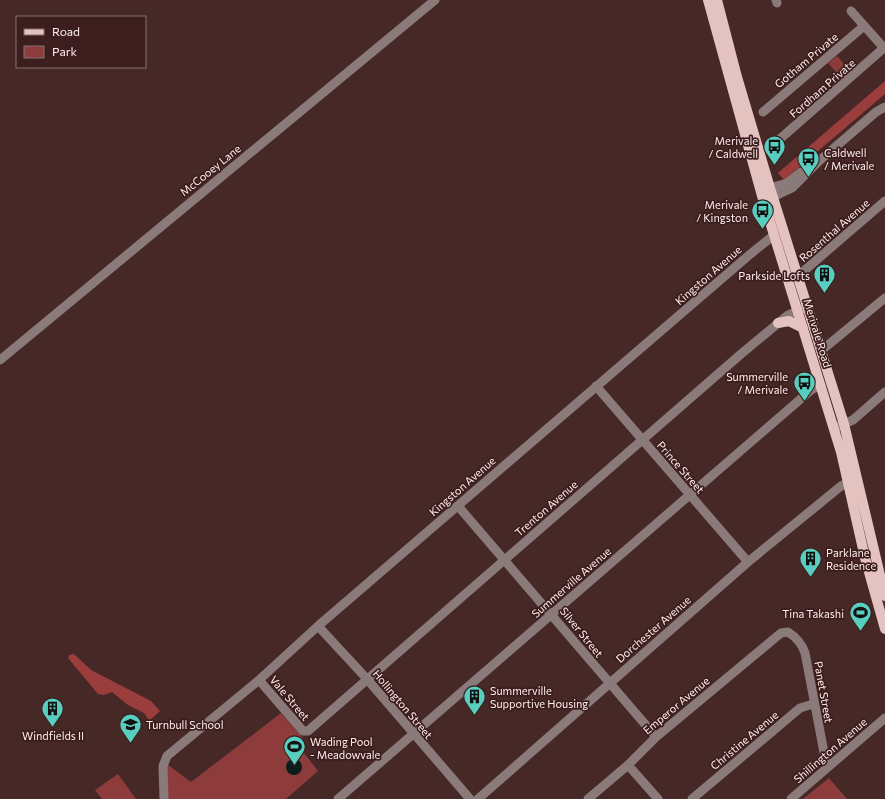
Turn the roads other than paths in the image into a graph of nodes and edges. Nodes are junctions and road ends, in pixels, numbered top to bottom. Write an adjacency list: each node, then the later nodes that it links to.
1 (435, 0): 21 (street, McCooey Lane)
2 (708, 0): 11 (main road, Merivale Road)
3 (717, 0): 10 (main road, Merivale Road)
4 (851, 11): 5 (street)
5 (864, 26): 6 (street); 8 (street, Gotham Private)
6 (884, 48): 9 (street, Fordham Private)
7 (885, 107): 10 (street)
8 (762, 112)
9 (773, 146)
10 (772, 193): 11 (street); 14 (main road, Merivale Road)
11 (762, 196): 13 (main road, Merivale Road)
12 (885, 201): 14 (street, Rosenthal Avenue)
13 (774, 236): 17 (main road, Merivale Road); 23 (street, Kingston Avenue)
14 (798, 276): 16 (main road, Merivale Road)
15 (885, 298): 20 (street)
16 (808, 307): 17 (street, Trenton Avenue); 20 (main road, Merivale Road)
17 (798, 310): 18 (street, Trenton Avenue); 19 (main road, Merivale Road)
18 (778, 323): 19 (main road); 27 (street, Trenton Avenue)
19 (803, 328): 22 (main road, Merivale Road)
20 (822, 350): 25 (main road, Merivale Road)
21 (0, 360)
22 (821, 385): 25 (main road); 26 (main road, Merivale Road); 29 (street, Summerville Avenue)
23 (596, 386): 27 (street, Prince Street); 30 (street, Kingston Avenue)
24 (885, 392): 25 (street)
25 (844, 424): 26 (street); 32 (main road, Merivale Road)
26 (834, 428): 28 (main road, Merivale Road)
27 (642, 441): 29 (street, Prince Street); 31 (street, Trenton Avenue)
28 (848, 483): 33 (street, Dorchester Avenue); 34 (main road, Merivale Road)
29 (690, 496): 33 (street, Prince Street); 36 (street, Summerville Avenue)
30 (458, 506): 31 (street, Silver Street); 37 (street, Kingston Avenue)
31 (504, 561): 36 (street, Silver Street); 40 (street, Trenton Avenue)
32 (881, 561): 34 (main road); 35 (main road, Merivale Road)
33 (748, 562): 42 (street, Dorchester Avenue)
34 (867, 562): 38 (main road, Merivale Road)
35 (885, 596)
36 (552, 614): 42 (street, Silver Street); 46 (street, Summerville Avenue)
37 (318, 626): 40 (street, Hollington Street); 41 (street, Kingston Avenue)
38 (885, 629)
39 (781, 633): 43 (street, Panet Street); 47 (street, Emperor Avenue)
40 (367, 679): 45 (street, Trenton Avenue); 46 (street, Hollington Street)
41 (259, 680): 45 (street, Vale Street); 50 (street, Kingston Avenue)
42 (609, 684): 47 (street, Silver Street); 53 (street, Dorchester Avenue)
43 (813, 704): 49 (street, Panet Street); 56 (street, Christine Avenue)
44 (885, 718): 49 (street, Shillington Avenue)
45 (303, 731)
46 (413, 733): 51 (street, Summerville Avenue); 52 (street, Hollington Street)
47 (656, 737): 48 (street, Emperor Avenue)
48 (628, 765): 54 (street, Emperor Avenue); 55 (street)
49 (827, 768): 57 (street, Shillington Avenue)
50 (164, 799)
51 (338, 799)
52 (470, 799)
53 (478, 799)
54 (588, 799)
55 (658, 799)
56 (692, 799)
57 (791, 799)

